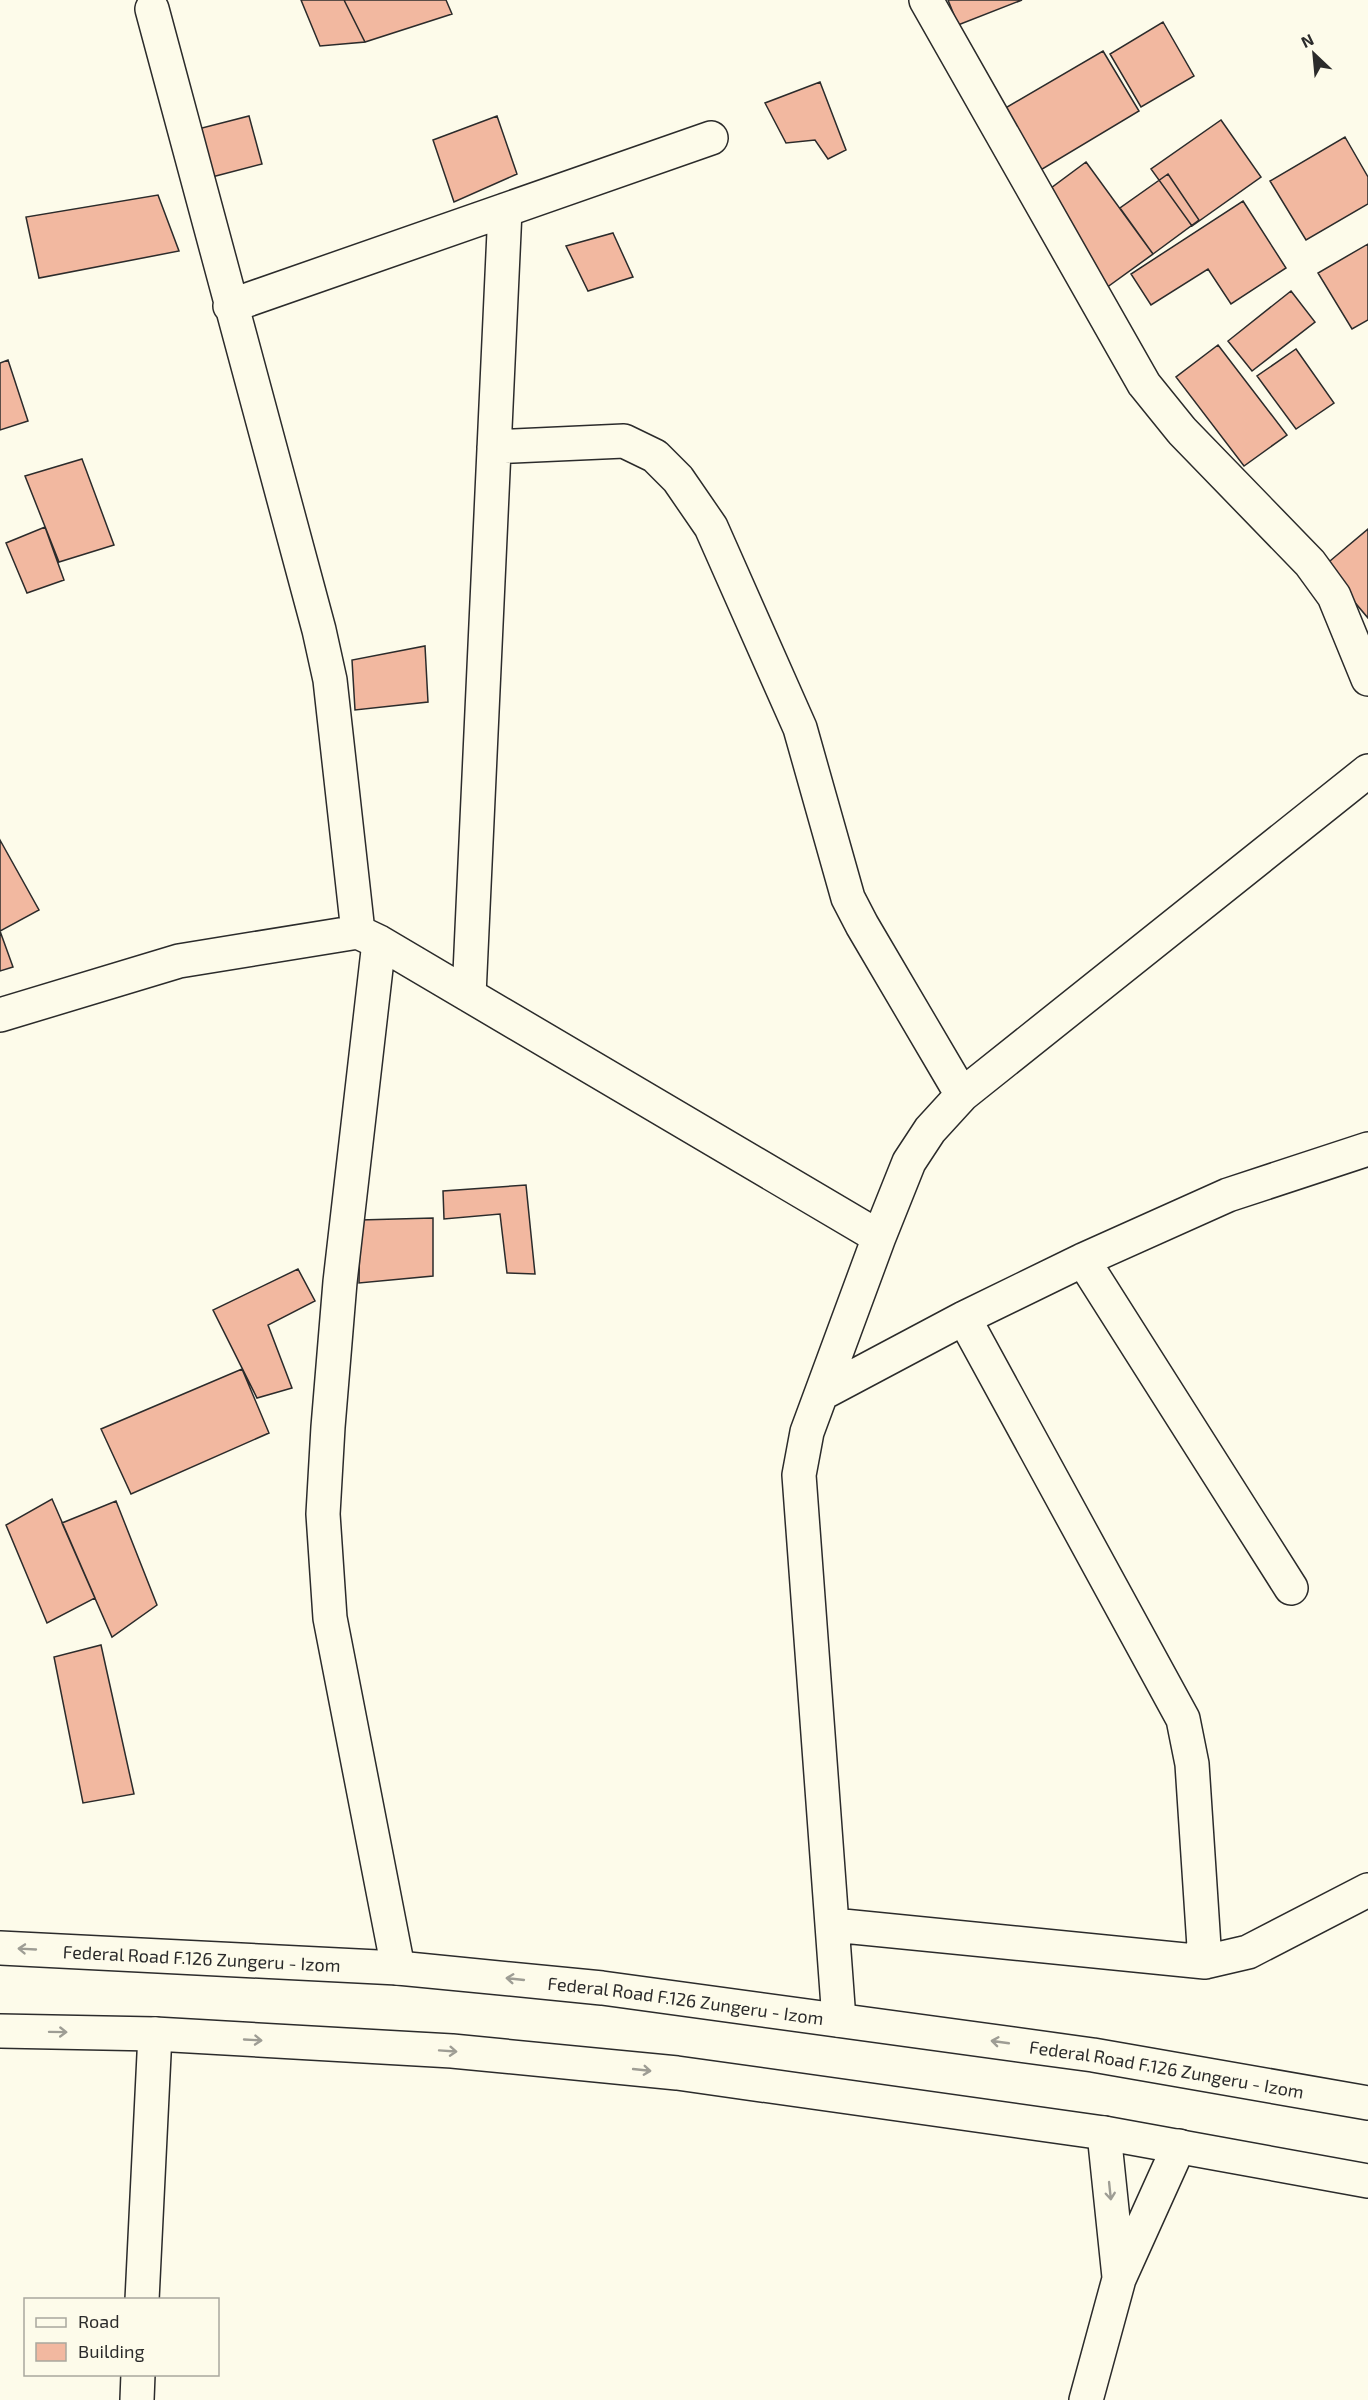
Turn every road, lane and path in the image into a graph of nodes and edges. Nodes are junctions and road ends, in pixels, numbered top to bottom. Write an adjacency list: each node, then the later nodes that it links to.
1 (926, 0): 7 (street)
2 (152, 9): 5 (street)
3 (711, 138): 4 (street)
4 (505, 210): 5 (street); 6 (street)
5 (230, 306): 9 (street)
6 (494, 447): 10 (street); 12 (street)
7 (1368, 679)
8 (1368, 771): 12 (street)
9 (369, 937): 10 (street); 11 (street); 23 (street)
10 (468, 995): 14 (street)
11 (0, 1015)
12 (962, 1095): 14 (street)
13 (1368, 1149): 15 (street)
14 (879, 1238): 17 (street)
15 (1083, 1260): 16 (street); 18 (street)
16 (964, 1318): 17 (street); 22 (street)
17 (821, 1394): 20 (street)
18 (1291, 1588)
19 (1368, 1890): 22 (street)
20 (833, 1925): 22 (street); 24 (street)
21 (0, 1948): 23 (street, Federal Road F.126 Zungeru - Izom, one-way to 21)
22 (1205, 1962)
23 (398, 1968): 24 (street, Federal Road F.126 Zungeru - Izom, one-way to 23)
24 (839, 2020): 27 (street, Federal Road F.126 Zungeru - Izom, one-way to 24)
25 (0, 2031): 26 (street, one-way to 26)
26 (155, 2034): 28 (street, one-way to 28); 32 (street)
27 (1368, 2103)
28 (1104, 2133): 29 (street); 31 (street, one-way to 31)
29 (1179, 2146): 30 (street); 31 (street)
30 (1368, 2181)
31 (1119, 2279): 35 (street)
32 (142, 2298)
33 (138, 2376): 34 (street)
34 (137, 2400)
35 (1086, 2400)

